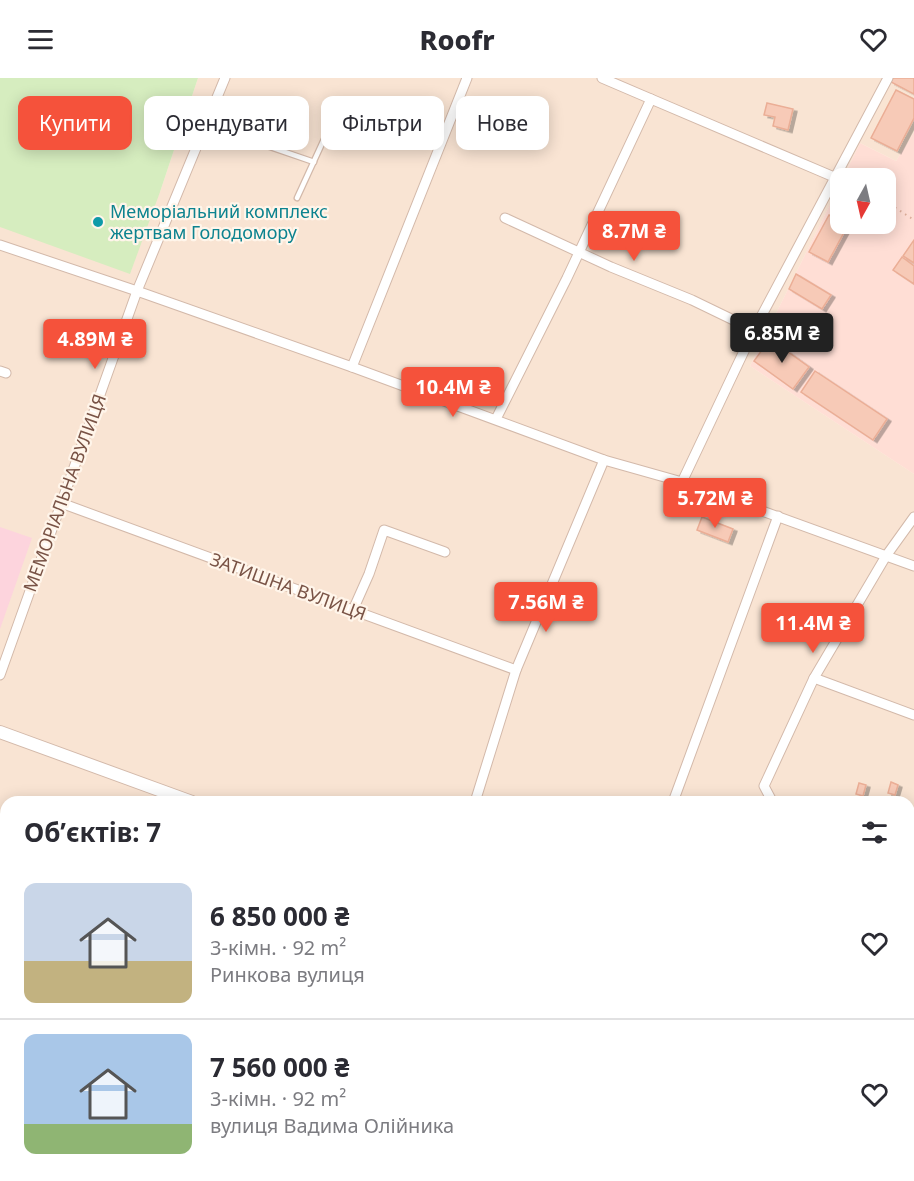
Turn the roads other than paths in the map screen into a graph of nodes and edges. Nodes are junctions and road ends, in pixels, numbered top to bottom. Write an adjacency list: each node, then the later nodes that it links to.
1 (225, 78): 5 (street, МЕМОРІАЛЬНА ВУЛИЦЯ)
2 (467, 78): 20 (street)
3 (603, 78): 6 (street)
4 (888, 78): 11 (street)
5 (218, 96)
6 (651, 99): 12 (street); 17 (street)
7 (321, 146): 10 (lane)
8 (196, 150): 18 (street, МЕМОРІАЛЬНА ВУЛИЦЯ)
9 (279, 150): 10 (lane)
10 (314, 162): 14 (lane)
11 (839, 168)
12 (830, 175)
13 (830, 185): 19 (street)
14 (297, 198)
15 (505, 218): 17 (street)
16 (0, 245): 18 (street)
17 (579, 252): 19 (street); 21 (street)
18 (137, 291): 20 (street); 24 (street, МЕМОРІАЛЬНА ВУЛИЦЯ)
19 (754, 330): 23 (street)
20 (352, 366): 21 (street)
21 (496, 419): 22 (street)
22 (604, 460): 23 (street); 31 (street)
23 (682, 482): 25 (street)
24 (61, 503): 30 (street, ЗАТИШНА ВУЛИЦЯ); 32 (street, МЕМОРІАЛЬНА ВУЛИЦЯ)
25 (778, 516): 28 (street); 38 (street)
26 (914, 517): 28 (street)
27 (445, 552): 30 (street)
28 (886, 556): 29 (street); 33 (street)
29 (914, 566)
30 (353, 610): 31 (street, ЗАТИШНА ВУЛИЦЯ)
31 (516, 670): 37 (street)
32 (0, 675)
33 (814, 678): 34 (street); 39 (street)
34 (914, 715)
35 (0, 732): 36 (street)
36 (176, 796)
37 (477, 796)
38 (675, 796)
39 (770, 796)

